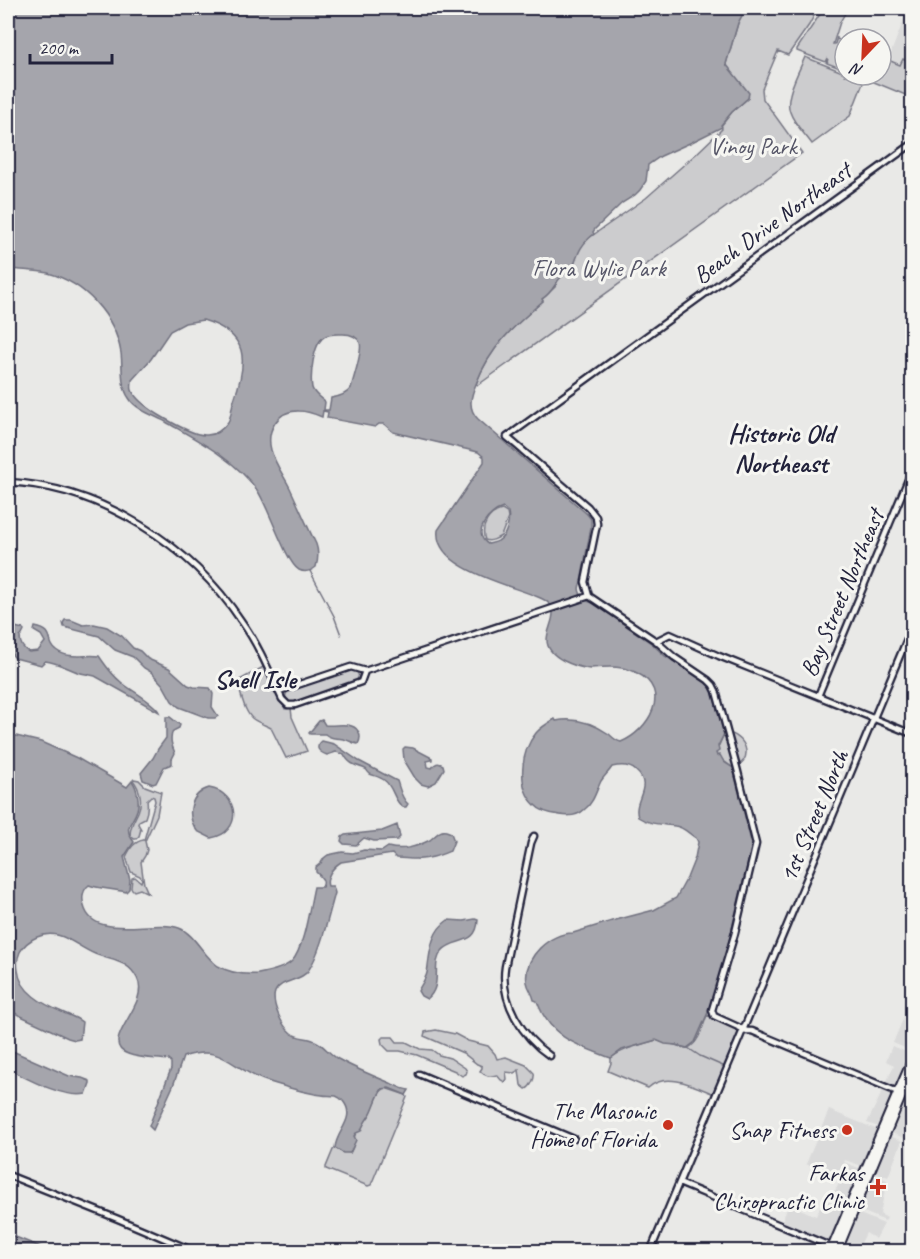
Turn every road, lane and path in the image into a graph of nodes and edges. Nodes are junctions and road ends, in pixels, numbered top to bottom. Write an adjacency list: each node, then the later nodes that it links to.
1 (912, 144): 4 (street, Beach Drive Northeast)
2 (912, 470): 9 (street, Bay Street Northeast)
3 (8, 482): 8 (street)
4 (586, 597): 6 (street); 7 (street)
5 (912, 627): 10 (street, 1st Street North)
6 (656, 641): 9 (street); 13 (street)
7 (365, 671): 8 (street); 8 (street)
8 (279, 691)
9 (818, 696): 10 (street)
10 (874, 718): 11 (street); 13 (street, 1st Street North)
11 (912, 734)
12 (533, 835): 14 (street)
13 (745, 1028): 18 (street); 24 (street, 1st Street North)
14 (550, 1056)
15 (912, 1059): 18 (main road)
16 (912, 1071): 18 (main road)
17 (419, 1074): 21 (street)
18 (900, 1093): 19 (street); 20 (main road); 22 (main road)
19 (912, 1098)
20 (882, 1130): 22 (main road); 25 (main road)
21 (574, 1139)
22 (879, 1152): 26 (main road)
23 (8, 1175): 28 (street)
24 (680, 1183): 27 (street); 29 (street, 1st Street North)
25 (857, 1189): 26 (main road); 27 (main road)
26 (855, 1210): 27 (main road)
27 (836, 1250)
28 (196, 1251)
29 (650, 1251)

